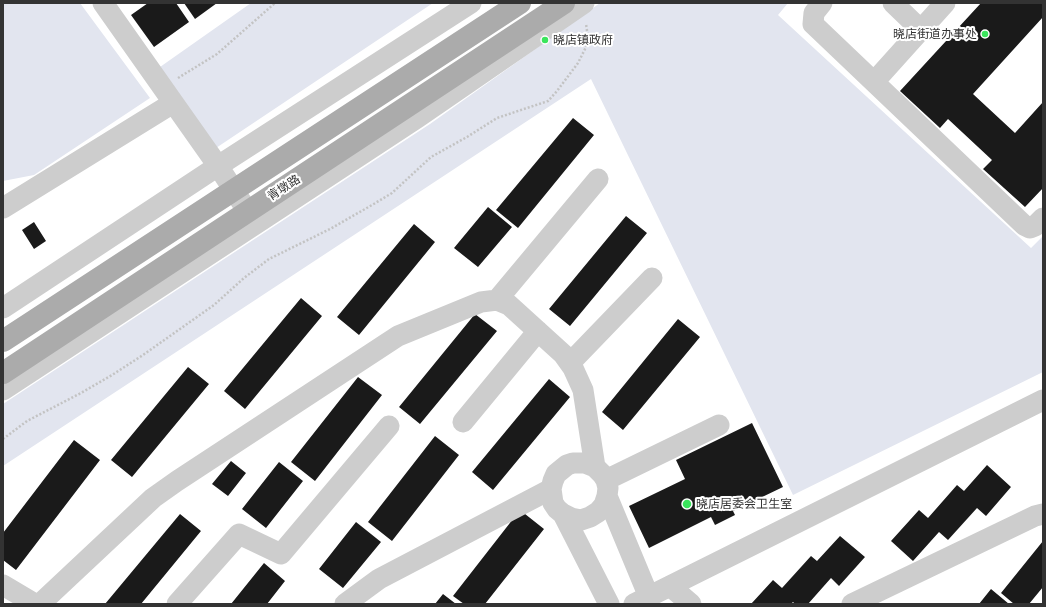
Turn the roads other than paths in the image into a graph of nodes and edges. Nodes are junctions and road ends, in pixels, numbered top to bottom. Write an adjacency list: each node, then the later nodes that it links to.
1 (470, 3): 11 (street)
2 (520, 3): 13 (main road)
3 (577, 3): 15 (main road, 青墩路); 24 (street)
4 (822, 3): 9 (street)
5 (893, 3): 8 (street)
6 (945, 3): 8 (street)
7 (111, 6): 10 (street)
8 (921, 30): 9 (street)
9 (874, 82): 16 (street)
10 (167, 95): 11 (street); 14 (street)
11 (218, 166): 13 (street); 19 (street)
12 (598, 179): 18 (street)
13 (234, 190): 15 (street); 21 (main road)
14 (3, 208)
15 (248, 212): 23 (main road, 青墩路)
16 (1043, 218)
17 (652, 278): 22 (street)
18 (498, 300): 20 (street); 37 (street)
19 (3, 308)
20 (538, 331): 22 (street); 26 (street)
21 (3, 341)
22 (570, 363): 29 (street)
23 (3, 373)
24 (3, 390)
25 (1043, 400): 34 (street)
26 (463, 422)
27 (719, 425): 29 (street)
28 (388, 426): 38 (street)
29 (603, 481): 30 (street); 31 (street); 35 (street)
30 (551, 489): 31 (street); 39 (street)
31 (563, 514): 40 (street)
32 (1043, 514): 42 (street)
33 (3, 586): 36 (street)
34 (670, 586): 35 (street); 41 (street)
35 (641, 600)
36 (35, 604)
37 (40, 604)
38 (177, 604)
39 (345, 604)
40 (608, 604)
41 (691, 604)
42 (852, 604)

